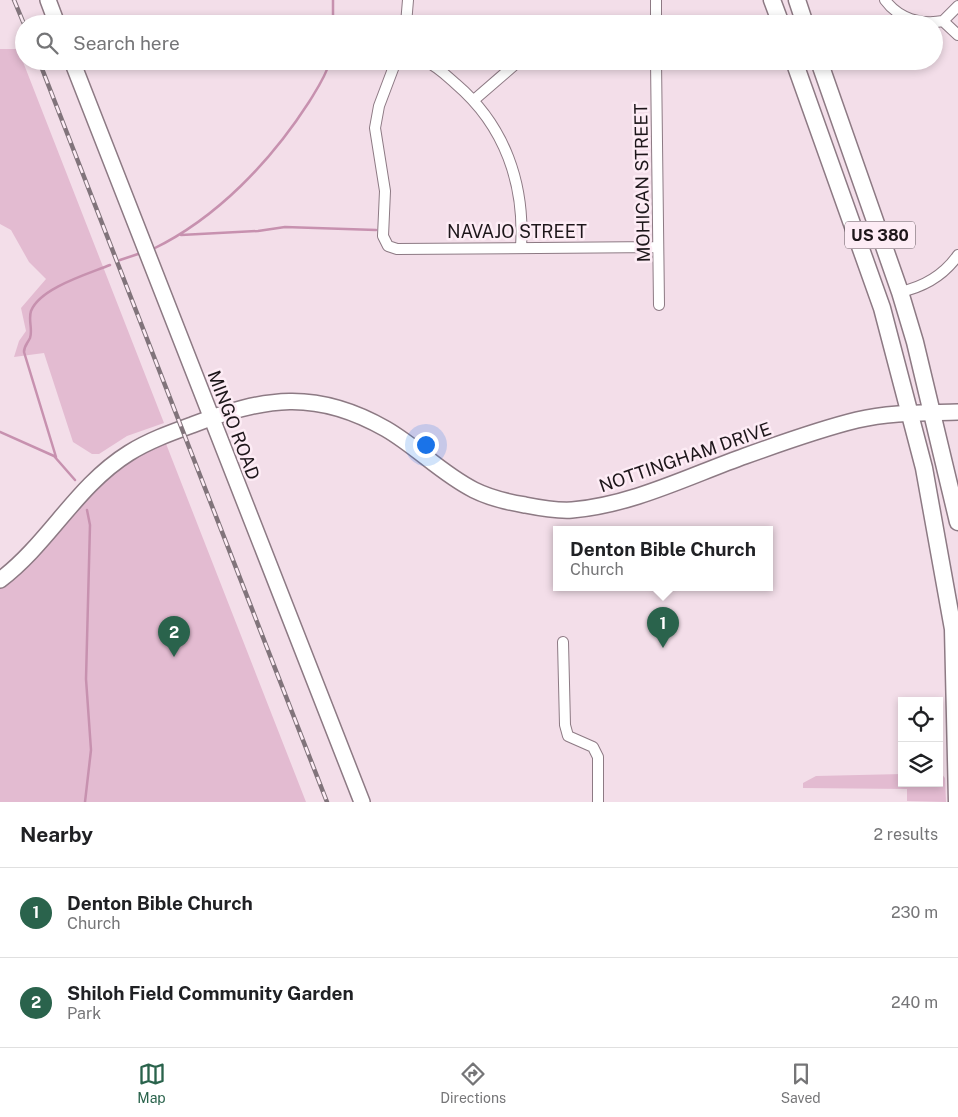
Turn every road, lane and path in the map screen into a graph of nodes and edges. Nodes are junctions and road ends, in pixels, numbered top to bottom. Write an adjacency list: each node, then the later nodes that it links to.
1 (48, 0): 8 (street)
2 (408, 0): 9 (street)
3 (656, 0): 10 (street)
4 (772, 0): 11 (main road)
5 (797, 0): 12 (main road)
6 (885, 0): 13 (street)
7 (958, 6): 14 (street)
8 (54, 15)
9 (407, 15)
10 (656, 15)
11 (778, 15)
12 (802, 15)
13 (901, 15)
14 (943, 21): 15 (street)
15 (958, 35)
16 (76, 70): 32 (street, MINGO ROAD)
17 (393, 70): 24 (street, NAVAJO STREET)
18 (436, 70): 23 (street)
19 (509, 70): 23 (street)
20 (656, 70): 25 (street, MOHICAN STREET)
21 (797, 70): 31 (main road, US 380)
22 (822, 70): 27 (main road, US 380)
23 (474, 100): 24 (street)
24 (521, 247): 25 (street, NAVAJO STREET)
25 (658, 247): 28 (street, MOHICAN STREET)
26 (958, 256): 27 (street)
27 (900, 292): 29 (main road, US 380)
28 (660, 305)
29 (932, 412): 30 (street, NOTTINGHAM DRIVE); 31 (street, NOTTINGHAM DRIVE); 33 (main road, US 380)
30 (958, 412)
31 (910, 414): 32 (street, NOTTINGHAM DRIVE); 38 (main road, US 380)
32 (211, 418): 34 (street, NOTTINGHAM DRIVE); 36 (street, MINGO ROAD)
33 (958, 522)
34 (0, 580)
35 (563, 642): 37 (street)
36 (362, 802)
37 (598, 802)
38 (957, 802)

